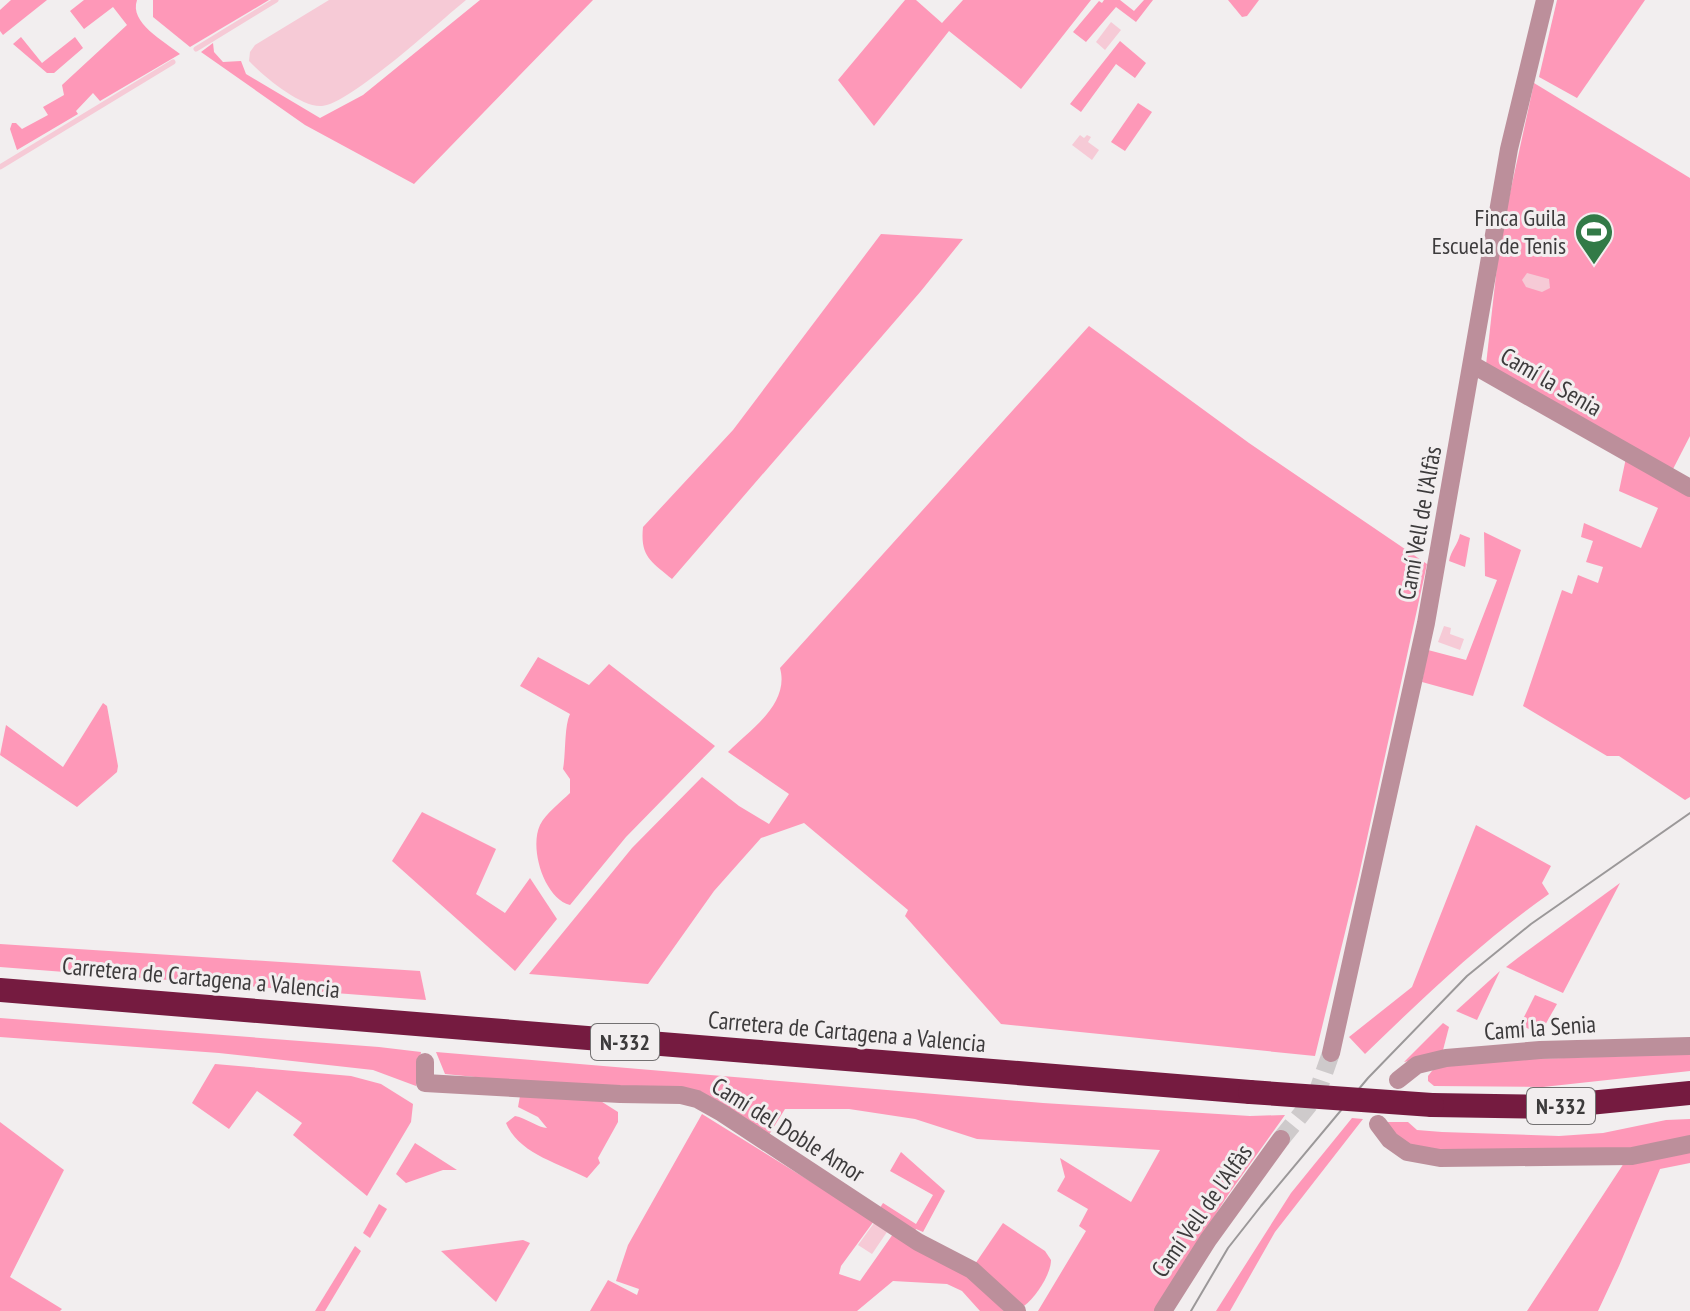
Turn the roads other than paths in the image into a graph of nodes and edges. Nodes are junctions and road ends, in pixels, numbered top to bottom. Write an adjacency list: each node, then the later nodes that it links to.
1 (1545, 0): 2 (street, Camí Vell de l'Alfàs)
2 (1473, 365): 3 (street, Camí la Senia); 6 (street, Camí Vell de l'Alfàs)
3 (1690, 488)
4 (0, 990): 9 (highway, Carretera de Cartagena a Valencia / N-332, bridge)
5 (1690, 1046): 8 (street, Camí la Senia)
6 (1331, 1053)
7 (425, 1062): 13 (street, Camí del Doble Amor)
8 (1398, 1080)
9 (1690, 1093)
10 (1378, 1124): 12 (street)
11 (1281, 1139): 14 (street, Camí Vell de l'Alfàs)
12 (1690, 1144)
13 (1017, 1311)
14 (1163, 1311)

